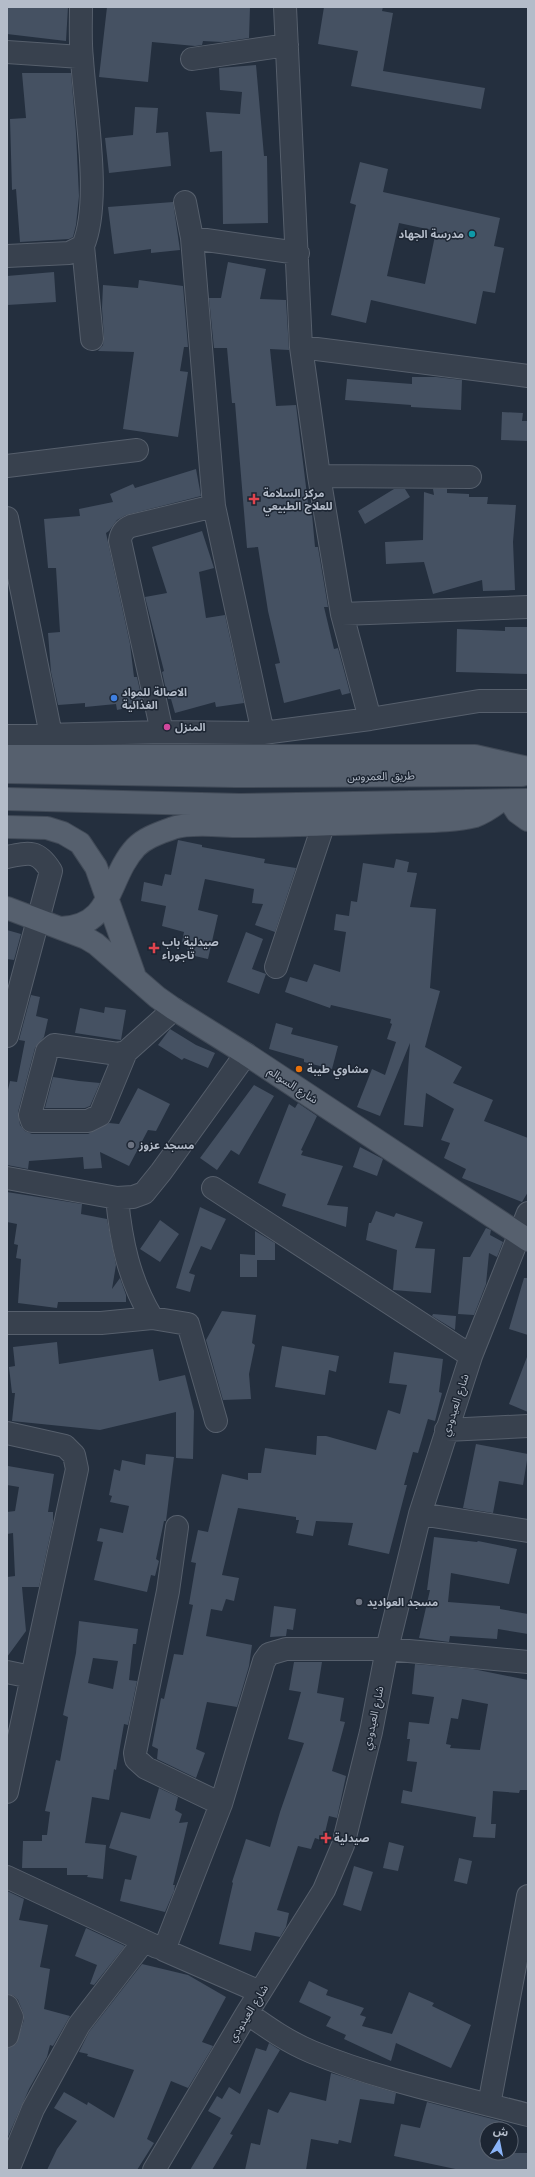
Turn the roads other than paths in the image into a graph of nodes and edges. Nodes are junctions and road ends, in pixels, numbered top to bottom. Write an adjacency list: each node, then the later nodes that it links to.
1 (81, 7): 5 (street)
2 (285, 7): 3 (street)
3 (287, 45): 6 (street); 10 (street)
4 (7, 52): 5 (street)
5 (81, 57): 9 (street)
6 (192, 58)
7 (185, 202): 8 (street)
8 (192, 238): 10 (street); 19 (street)
9 (83, 246): 11 (street); 12 (street)
10 (298, 254): 13 (street)
11 (7, 256)
12 (92, 339)
13 (301, 347): 14 (street); 17 (street)
14 (528, 376)
15 (137, 450): 16 (street)
16 (7, 466)
17 (319, 476): 18 (street); 22 (street)
18 (470, 477)
19 (214, 506): 25 (street); 26 (street)
20 (7, 518): 27 (street)
21 (528, 607): 22 (street)
22 (342, 614): 24 (street)
23 (528, 701): 24 (street)
24 (370, 719): 26 (street)
25 (162, 732): 26 (street); 27 (street)
26 (263, 733)
27 (51, 735): 28 (street)
28 (7, 736)
29 (7, 756): 30 (main road)
30 (528, 768)
31 (7, 772): 32 (main road, طريق العمروس)
32 (528, 775)
33 (7, 799): 34 (main road)
34 (513, 800): 35 (main road); 36 (main road)
35 (528, 820)
36 (323, 826): 39 (main road); 43 (street)
37 (7, 827): 39 (main road)
38 (7, 857): 41 (street)
39 (108, 897): 42 (main road); 44 (main road)
40 (7, 908): 41 (main road, شارع السوالم)
41 (38, 921): 42 (main road, شارع السوالم); 46 (street)
42 (61, 928): 44 (main road, شارع السوالم)
43 (276, 967)
44 (136, 978): 45 (main road, شارع السوالم)
45 (174, 1009): 47 (street); 48 (main road, شارع السوالم)
46 (7, 1036)
47 (126, 1052): 47 (street)
48 (246, 1054): 51 (street); 53 (main road, شارع السوالم)
49 (7, 1178): 51 (street)
50 (213, 1188): 56 (street)
51 (117, 1198): 54 (street)
52 (528, 1213): 53 (street, شارع العيدودي)
53 (523, 1237): 56 (street, شارع العيدودي)
54 (152, 1318): 55 (street); 57 (street)
55 (7, 1323)
56 (471, 1356): 59 (street, شارع العيدودي)
57 (216, 1421)
58 (528, 1426): 59 (street)
59 (446, 1430): 61 (street, شارع العيدودي)
60 (7, 1433): 67 (street)
61 (420, 1514): 63 (street); 64 (street, شارع العيدودي)
62 (177, 1527): 69 (street)
63 (528, 1531)
64 (387, 1649): 65 (street); 69 (street); 74 (street, شارع العيدودي)
65 (528, 1662)
66 (7, 1672): 67 (street)
67 (31, 1677): 68 (street)
68 (7, 1792)
69 (221, 1804): 73 (street)
70 (7, 1877): 72 (street)
71 (528, 1896): 78 (street)
72 (144, 1941): 73 (street); 80 (street)
73 (164, 1950): 74 (street)
74 (260, 1992): 76 (street, شارع العيدودي)
75 (7, 2006): 77 (street)
76 (247, 2013): 78 (street); 81 (street, شارع العيدودي)
77 (7, 2036)
78 (490, 2105): 79 (street)
79 (528, 2115)
80 (8, 2170)
81 (154, 2170)

